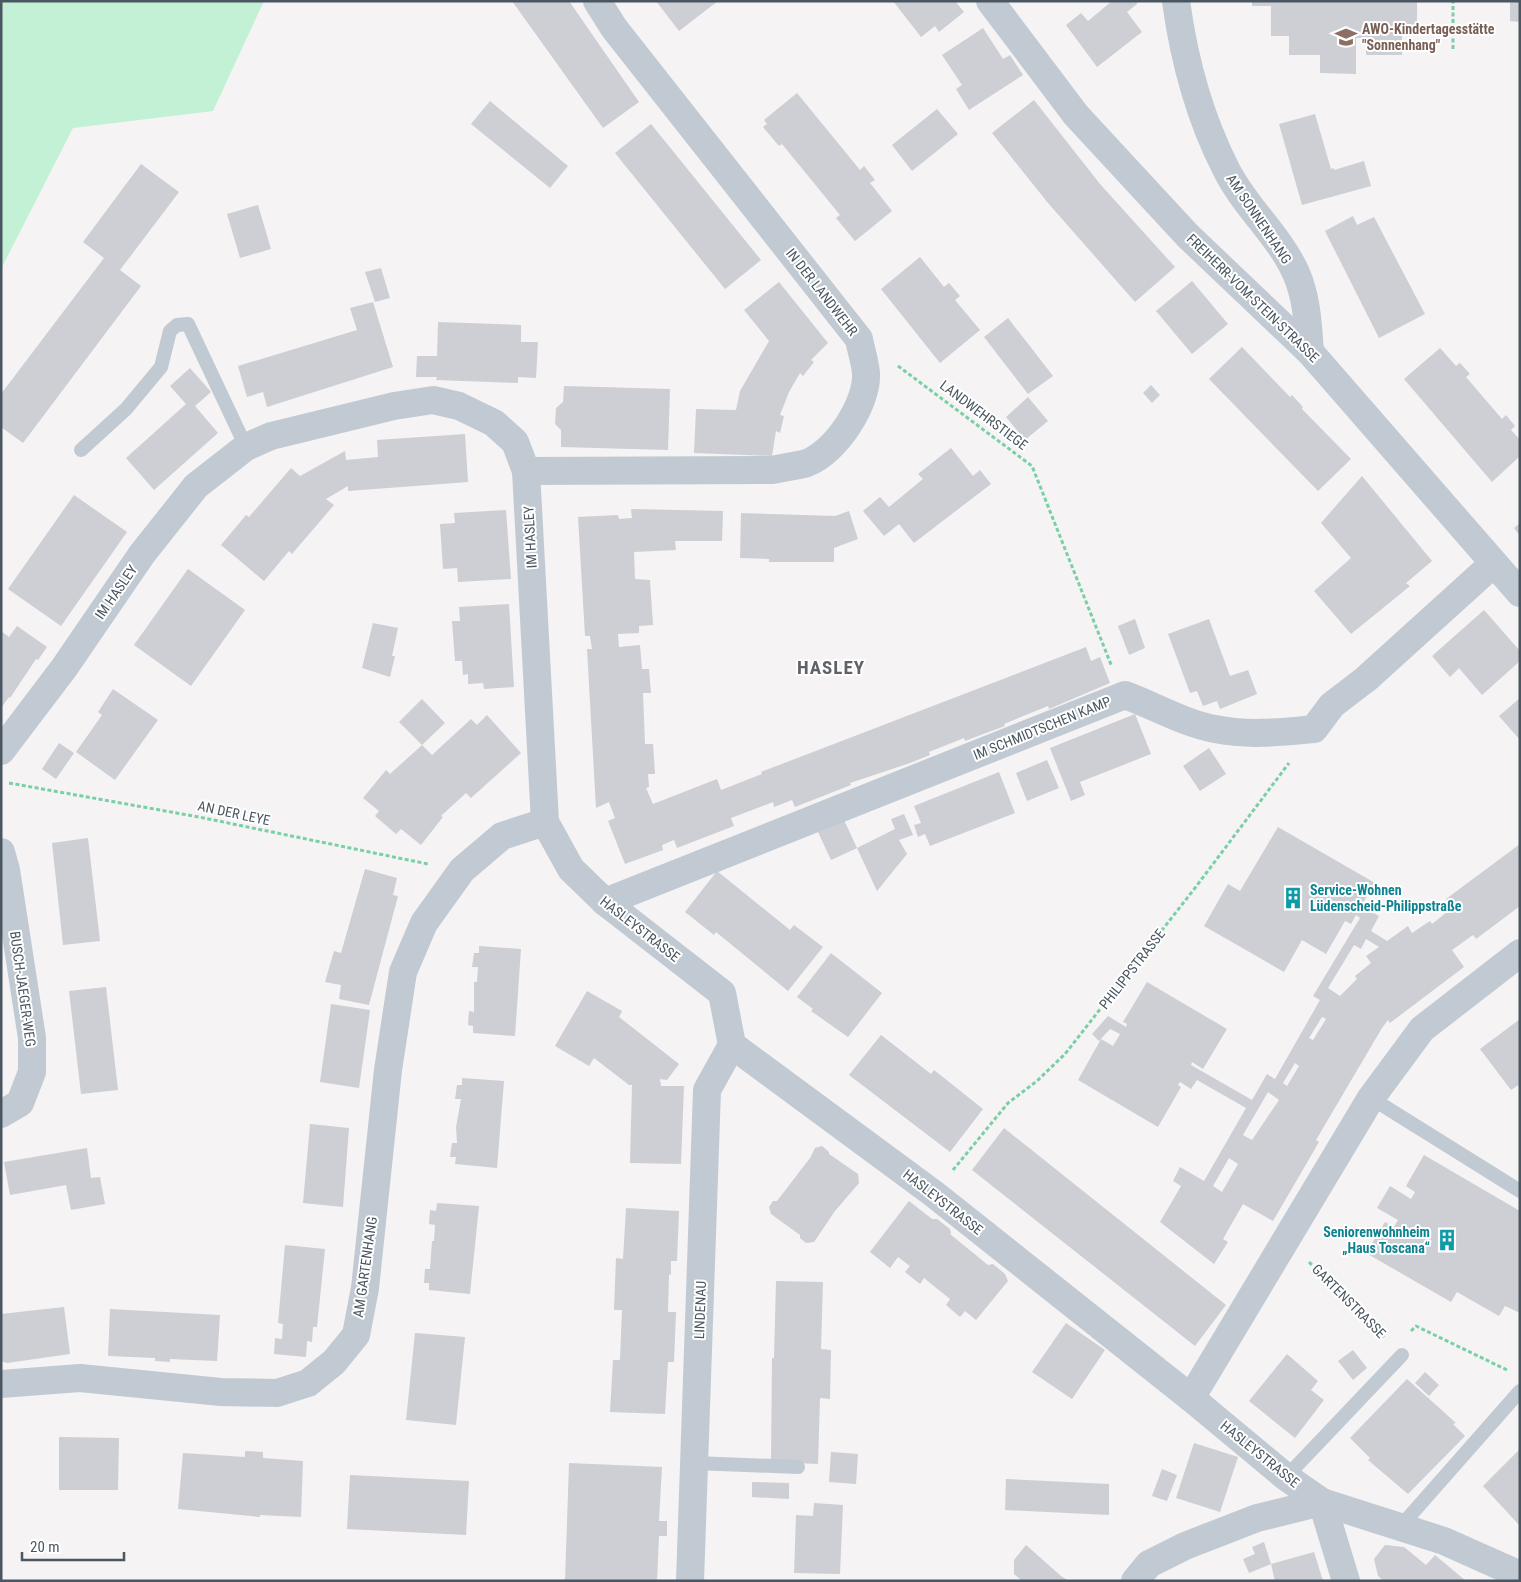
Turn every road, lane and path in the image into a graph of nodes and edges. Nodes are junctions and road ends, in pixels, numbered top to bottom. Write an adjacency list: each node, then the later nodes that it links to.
1 (597, 1): 6 (street, IN DER LANDWEHR)
2 (990, 1): 7 (street, FREIHERR-VOM-STEIN-STRASSE)
3 (1176, 1): 7 (street, AM SONNENHANG)
4 (1453, 1): 5 (path)
5 (1453, 49)
6 (859, 339): 10 (street, IN DER LANDWEHR); 13 (path, LANDWEHRSTIEGE)
7 (1310, 352): 11 (street, FREIHERR-VOM-STEIN-STRASSE)
8 (246, 447): 9 (lane); 10 (street, IM HASLEY); 15 (street, IM HASLEY)
9 (81, 450)
10 (526, 471): 17 (street, IM HASLEY)
11 (1494, 564): 12 (street, FREIHERR-VOM-STEIN-STRASSE); 14 (street)
12 (1520, 593)
13 (1104, 650)
14 (1314, 729): 20 (street, IM SCHMIDTSCHEN KAMP); 26 (path, PHILIPPSTRASSE)
15 (1, 751)
16 (1, 781): 19 (path, AN DER LEYE)
17 (545, 822): 19 (street); 20 (street, HASLEYSTRASSE)
18 (1, 852): 24 (street, BUSCH-JAEGER-WEG)
19 (462, 870): 32 (street, AM GARTENHANG)
20 (606, 902): 22 (street, HASLEYSTRASSE)
21 (1520, 953): 23 (street)
22 (732, 1045): 26 (street, HASLEYSTRASSE); 35 (street, LINDENAU)
23 (1371, 1098): 25 (lane); 27 (street)
24 (1, 1114)
25 (1520, 1191)
26 (934, 1194): 34 (street, HASLEYSTRASSE)
27 (1286, 1238): 29 (path, GARTENSTRASSE); 34 (street)
28 (1405, 1336): 31 (path, GARTENSTRASSE)
29 (1387, 1340)
30 (1402, 1355): 37 (lane)
31 (1511, 1371)
32 (1, 1384)
33 (1520, 1391): 39 (lane)
34 (1192, 1398): 37 (street, HASLEYSTRASSE)
35 (694, 1463): 36 (lane); 41 (street, LINDENAU)
36 (798, 1467)
37 (1286, 1477): 38 (street, HASLEYSTRASSE)
38 (1322, 1502): 39 (street); 42 (street); 43 (street)
39 (1401, 1526): 40 (street)
40 (1520, 1575)
41 (690, 1581)
42 (1135, 1581)
43 (1346, 1581)

